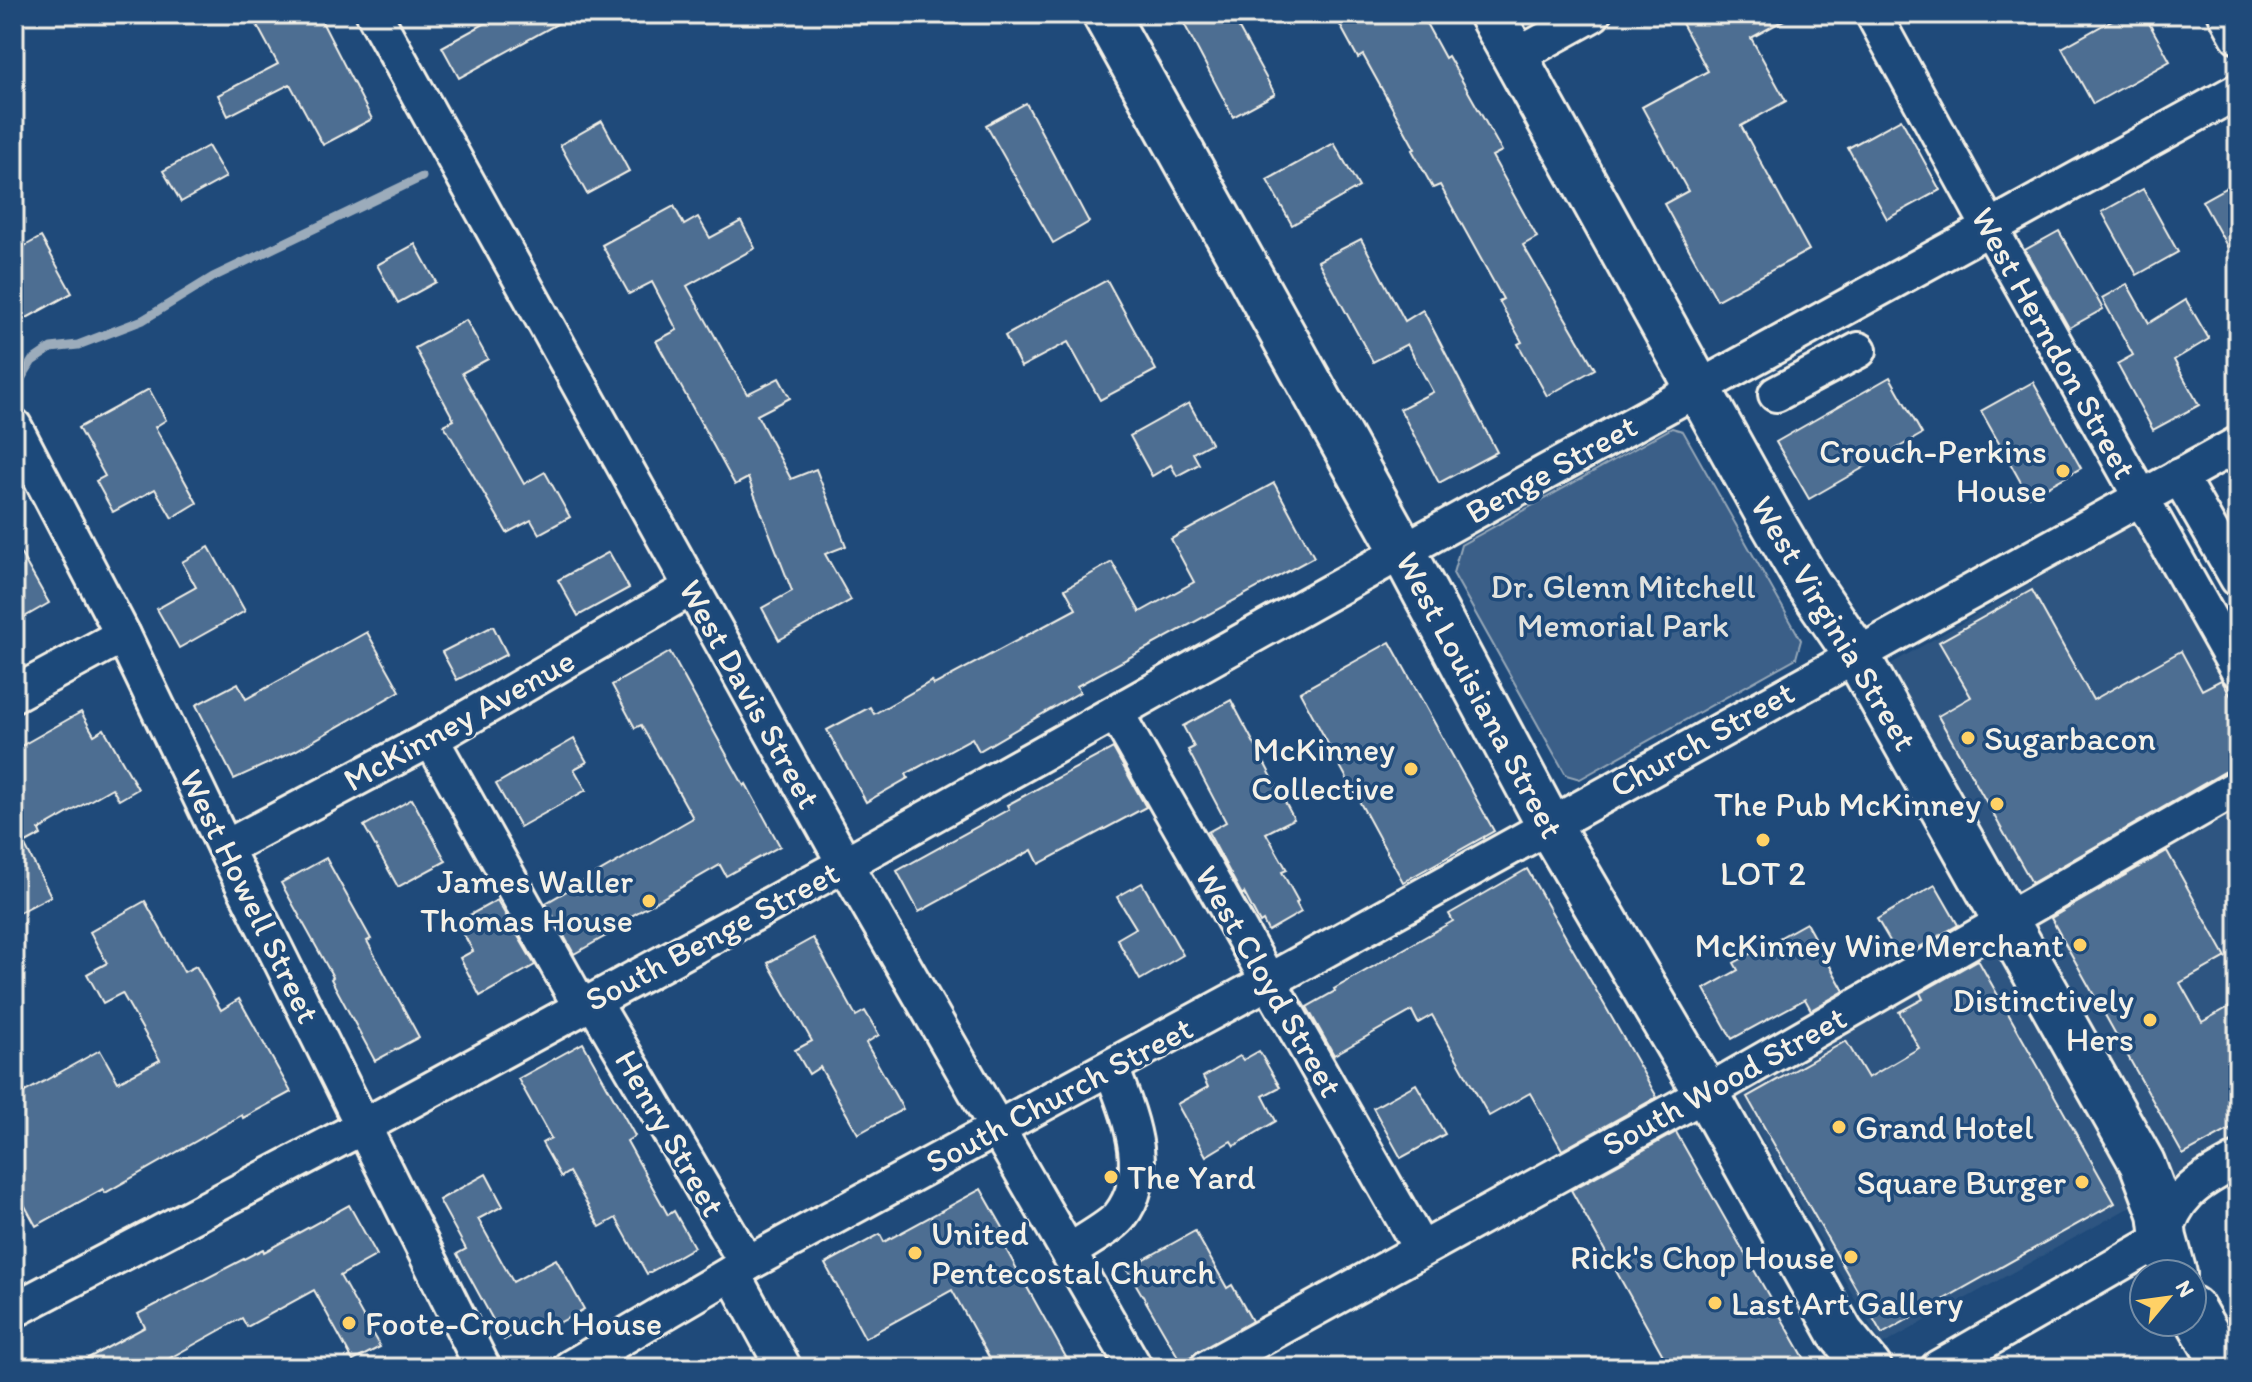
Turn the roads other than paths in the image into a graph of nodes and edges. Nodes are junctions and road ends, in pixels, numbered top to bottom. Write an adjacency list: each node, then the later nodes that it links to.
1 (374, 14): 22 (street, West Davis Street)
2 (1105, 14): 20 (main road, West Louisiana Street)
3 (1491, 14): 8 (main road, West Virginia Street)
4 (1593, 14): 8 (street)
5 (1873, 14): 10 (street, West Herndon Street)
6 (2226, 14): 7 (street)
7 (2238, 36)
8 (1515, 57): 14 (main road, West Virginia Street)
9 (2238, 91): 10 (street, Benge Street)
10 (1990, 228): 11 (street, Benge Street); 19 (street, West Herndon Street)
11 (1798, 333): 13 (street); 14 (street, Benge Street)
12 (1859, 350): 13 (street)
13 (1822, 370): 15 (street)
14 (1699, 387): 20 (street, Benge Street); 24 (main road, West Virginia Street)
15 (1776, 394)
16 (14, 426): 23 (street, West Howell Street)
17 (2238, 444): 18 (street, Church Street)
18 (2179, 476): 19 (street, Church Street); 21 (street)
19 (2141, 497): 24 (street, Church Street); 25 (street, West Herndon Street)
20 (1403, 551): 27 (street, South Benge Street); 30 (main road, West Louisiana Street)
21 (2238, 579)
22 (691, 588): 28 (street, McKinney Avenue); 32 (street, West Davis Street)
23 (123, 635): 26 (street); 31 (street, West Howell Street)
24 (1856, 654): 30 (street, Church Street); 33 (main road, West Virginia Street)
25 (2238, 670)
26 (14, 694)
27 (1116, 713): 32 (street, South Benge Street); 34 (street, West Cloyd Street)
28 (431, 739): 31 (street, McKinney Avenue); 35 (street, Henry Street)
29 (2238, 787): 33 (street, South Wood Street)
30 (1549, 825): 34 (street, South Church Street); 37 (main road, West Louisiana Street)
31 (225, 848): 38 (street, West Howell Street)
32 (845, 864): 35 (street, South Benge Street); 39 (street, West Davis Street)
33 (2007, 920): 37 (street, South Wood Street); 43 (main road, West Virginia Street)
34 (1269, 981): 36 (street, South Church Street); 41 (street, West Cloyd Street)
35 (587, 1004): 38 (street, South Benge Street); 44 (street, Henry Street)
36 (1111, 1067): 39 (street, South Church Street); 42 (street)
37 (1706, 1093): 41 (street, South Wood Street); 52 (main road, West Louisiana Street)
38 (364, 1126): 45 (street, South Benge Street); 48 (street, West Howell Street)
39 (998, 1128): 42 (street, West Davis Street); 44 (street, South Church Street)
40 (2238, 1160): 43 (street)
41 (1421, 1249): 51 (street, South Wood Street)
42 (1069, 1252): 50 (street, West Davis Street)
43 (2169, 1256): 53 (street)
44 (739, 1268): 47 (street, Henry Street); 49 (street, South Church Street)
45 (14, 1310)
46 (2208, 1337): 54 (main road)
47 (781, 1362)
48 (483, 1368)
49 (570, 1368)
50 (1135, 1368)
51 (1207, 1368)
52 (1869, 1368)
53 (1938, 1368)
54 (2226, 1368)

